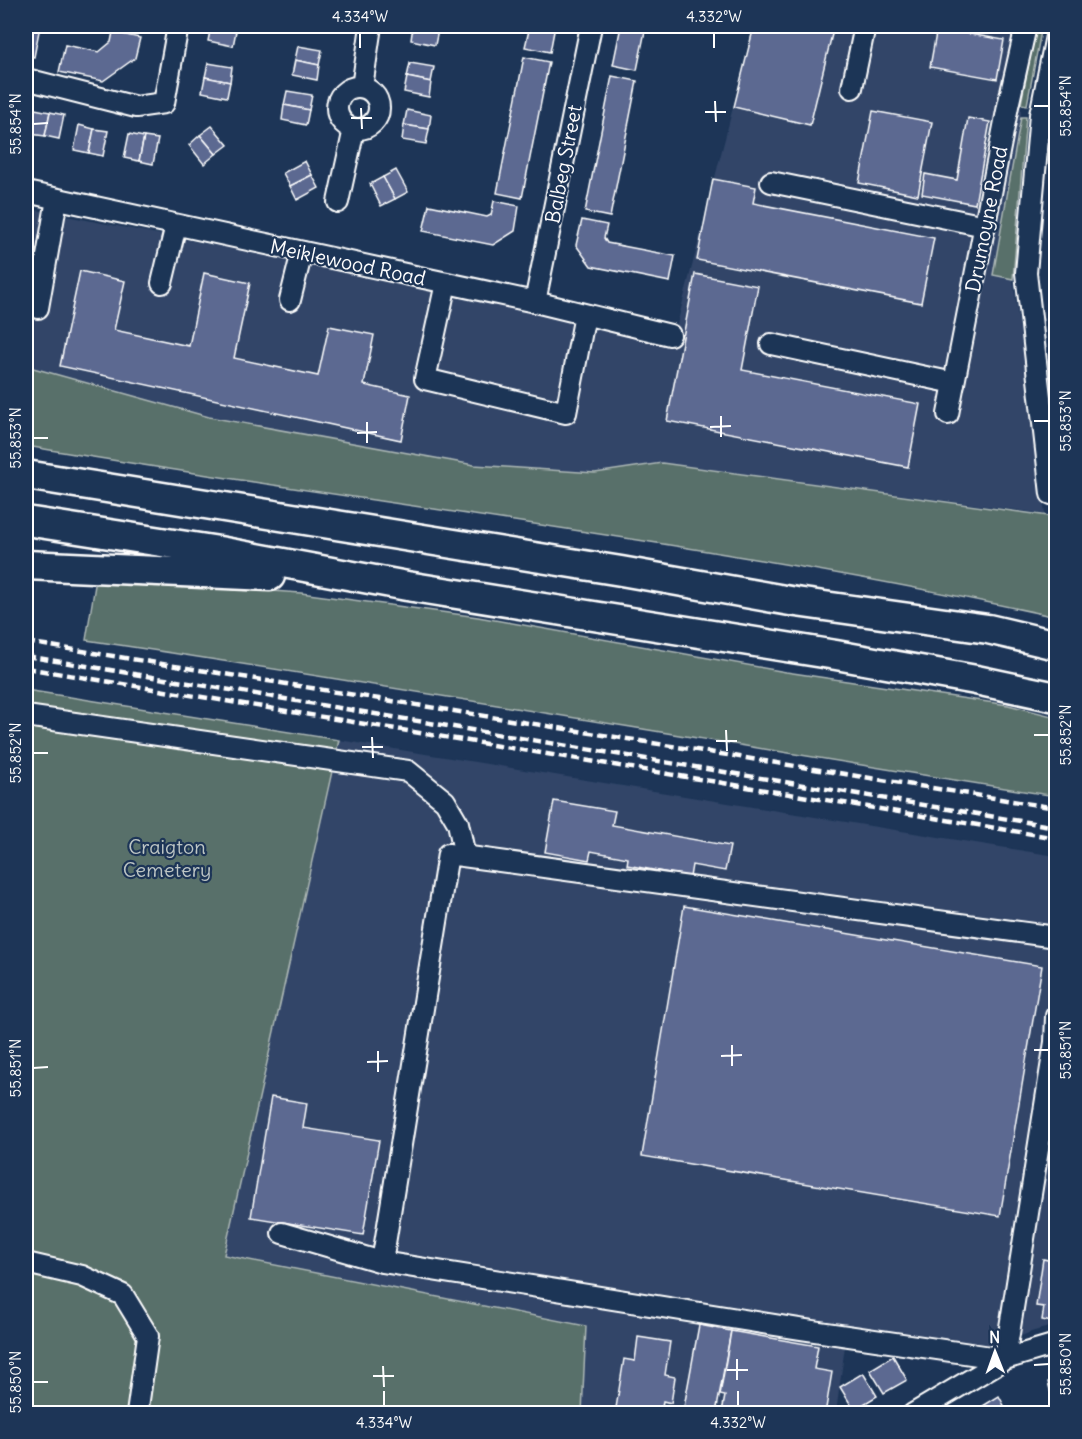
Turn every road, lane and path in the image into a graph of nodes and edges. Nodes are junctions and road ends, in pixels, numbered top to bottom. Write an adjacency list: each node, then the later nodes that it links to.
1 (178, 26): 7 (street)
2 (371, 26): 8 (street)
3 (591, 26): 22 (street, Balbeg Street)
4 (865, 26): 9 (street)
5 (1022, 26): 17 (street, Drumoyne Road)
6 (1056, 36): 10 (street, Drumoyne Road)
7 (26, 79)
8 (362, 87): 11 (street); 11 (street)
9 (852, 88)
10 (1048, 117): 30 (street, Drumoyne Road)
11 (354, 129): 15 (street)
12 (771, 182): 17 (street)
13 (26, 192): 14 (street, Meiklewood Road)
14 (57, 199): 16 (street, Meiklewood Road); 23 (street)
15 (338, 202)
16 (176, 225): 18 (street, Meiklewood Road); 19 (street)
17 (985, 226): 27 (street, Drumoyne Road)
18 (302, 252): 20 (street, Meiklewood Road); 21 (street)
19 (162, 283)
20 (446, 283): 22 (street, Meiklewood Road); 24 (street)
21 (290, 300)
22 (535, 302): 24 (street, Meiklewood Road)
23 (38, 308)
24 (585, 315): 25 (street, Meiklewood Road)
25 (670, 335)
26 (771, 344): 27 (street)
27 (954, 383): 28 (street, Drumoyne Road)
28 (948, 414)
29 (26, 475): 34 (highway)
30 (1056, 495)
31 (26, 521): 33 (highway)
32 (26, 565): 33 (highway)
33 (407, 586): 35 (highway)
34 (1056, 645)
35 (1056, 697)
36 (26, 716): 37 (street)
37 (465, 856): 38 (street); 42 (street)
38 (1056, 937)
39 (1056, 1016): 40 (street)
40 (1056, 1042): 45 (street)
41 (282, 1233): 42 (street)
42 (382, 1262): 45 (street)
43 (26, 1263): 46 (street)
44 (1056, 1344): 45 (street)
45 (1005, 1359): 47 (street)
46 (137, 1413)
47 (914, 1413)

